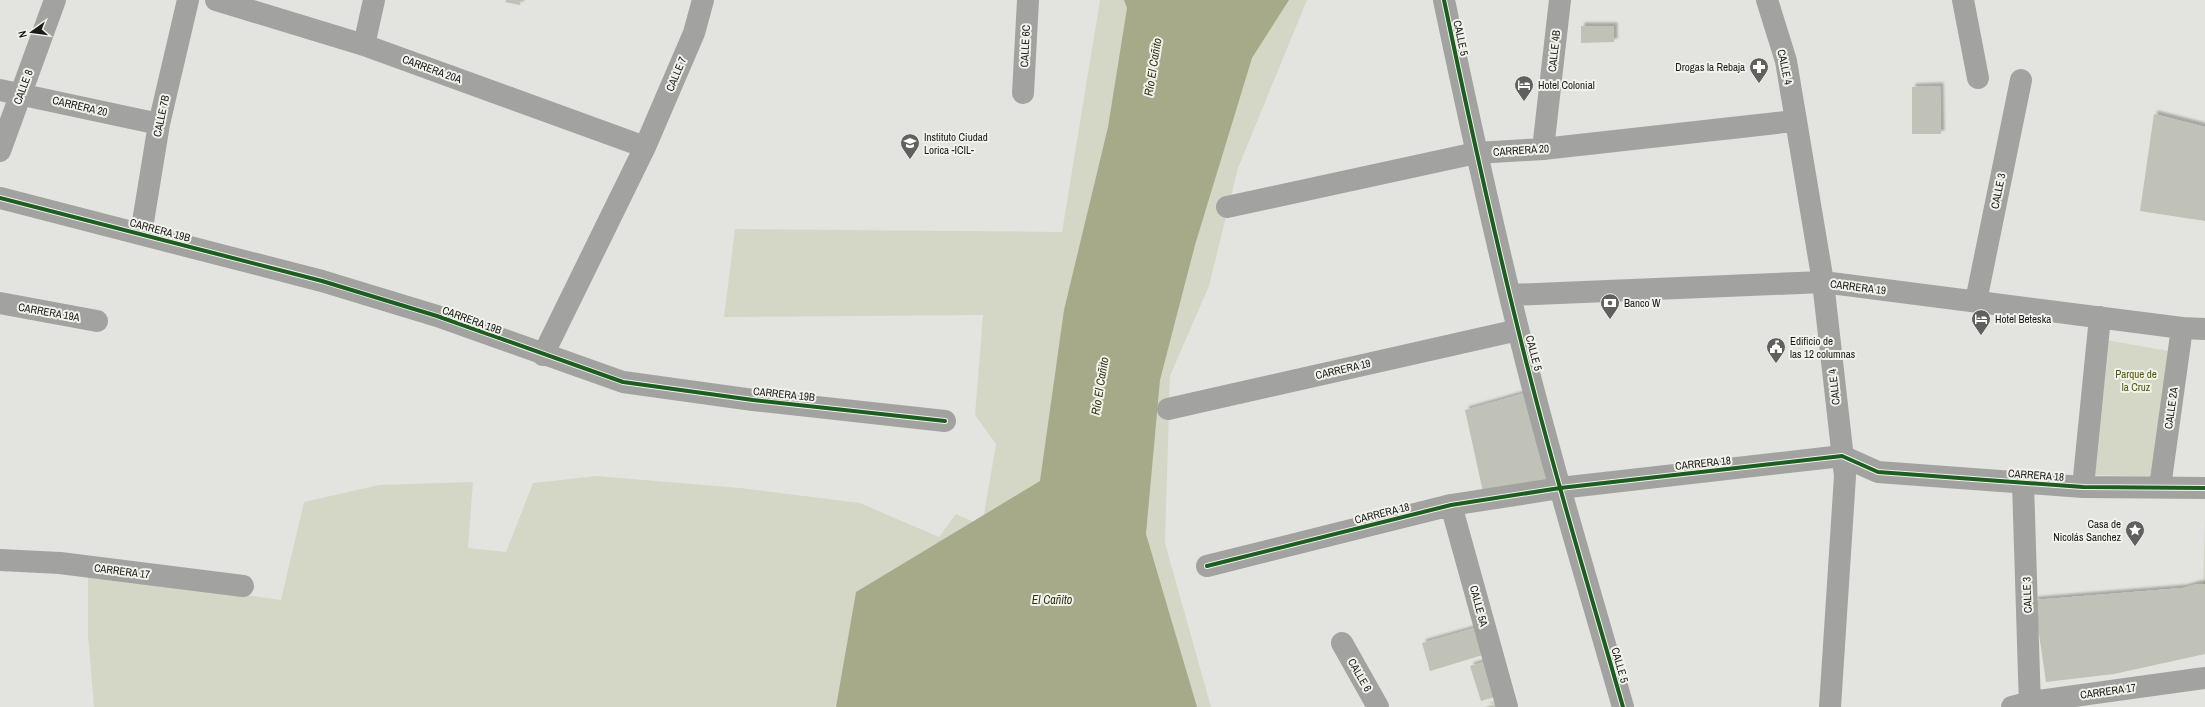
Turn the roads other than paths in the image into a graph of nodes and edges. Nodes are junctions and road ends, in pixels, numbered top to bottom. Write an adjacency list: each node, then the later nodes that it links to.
1 (54, 0): 14 (street, CALLE 8)
2 (188, 0): 17 (street, CALLE 7B)
3 (216, 0): 11 (street, CARRERA 20A)
4 (374, 0): 11 (street)
5 (703, 0): 18 (street, CALLE 7)
6 (1028, 0): 15 (street, CALLE 6C)
7 (1444, 0): 21 (street, CALLE 5)
8 (1560, 0): 19 (street, CALLE 4B)
9 (1767, 0): 16 (street, CALLE 4)
10 (1963, 0): 12 (street)
11 (364, 45): 18 (street, CARRERA 20A)
12 (1978, 78)
13 (2021, 80): 27 (street, CALLE 3)
14 (10, 92): 17 (street, CARRERA 20); 20 (street, CALLE 8)
15 (1023, 92)
16 (1794, 121): 19 (street, CARRERA 20); 25 (street, CALLE 4)
17 (159, 124): 24 (street, CALLE 7B)
18 (645, 147): 34 (street, CALLE 7)
19 (1543, 149): 21 (street, CARRERA 20)
20 (0, 151)
21 (1476, 153): 23 (street, CARRERA 20); 26 (street, CALLE 5)
22 (0, 198): 24 (street, CARRERA 19B)
23 (1228, 207)
24 (141, 234): 34 (street, CARRERA 19B)
25 (1823, 282): 26 (street, CARRERA 19); 27 (street, CARRERA 19); 37 (street, CALLE 4)
26 (1510, 294): 33 (street, CALLE 5)
27 (1976, 301): 29 (street, CARRERA 19)
28 (0, 303): 30 (street, CARRERA 19A)
29 (2100, 317): 31 (street, CARRERA 19); 39 (street)
30 (97, 321)
31 (2182, 328): 32 (street, CARRERA 19); 41 (street, CALLE 2A)
32 (2205, 329)
33 (1518, 330): 35 (street, CARRERA 19); 40 (street, CALLE 5)
34 (543, 355): 36 (street, CARRERA 19B)
35 (1168, 409)
36 (945, 421)
37 (1842, 456): 38 (street, CARRERA 18); 40 (street, CARRERA 18); 53 (street, CALLE 4)
38 (2023, 483): 39 (street, CARRERA 18); 49 (street, CALLE 3)
39 (2083, 487): 41 (street, CARRERA 18)
40 (1560, 488): 43 (street, CARRERA 18); 52 (street, CALLE 5)
41 (2160, 488): 42 (street, CARRERA 18)
42 (2205, 488)
43 (1451, 505): 45 (street, CARRERA 18); 51 (street, CALLE 5A)
44 (0, 560): 46 (street, CARRERA 17)
45 (1207, 566)
46 (243, 586)
47 (1342, 643): 50 (street, CALLE 6)
48 (2205, 678): 49 (street, CARRERA 17)
49 (2024, 705)
50 (1378, 707)
51 (1507, 707)
52 (1623, 707)
53 (1830, 707)

